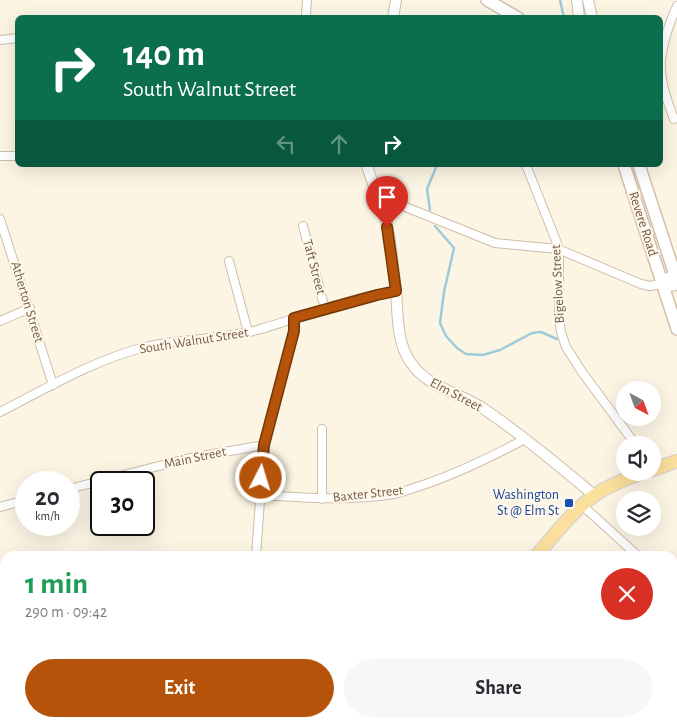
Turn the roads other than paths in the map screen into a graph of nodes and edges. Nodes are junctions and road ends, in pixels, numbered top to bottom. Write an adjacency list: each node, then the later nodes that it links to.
1 (307, 0): 7 (street)
2 (396, 0): 8 (street)
3 (487, 0): 9 (main road)
4 (576, 0): 10 (street)
5 (588, 0): 11 (street)
6 (677, 6): 14 (street)
7 (306, 15)
8 (394, 15)
9 (513, 15)
10 (578, 15)
11 (591, 15)
12 (15, 38): 13 (street)
13 (0, 40)
14 (663, 49)
15 (663, 83): 16 (street)
16 (674, 119)
17 (0, 156): 18 (street)
18 (15, 156)
19 (368, 167): 23 (street, Elm Street)
20 (527, 167): 26 (street, Bigelow Street)
21 (625, 167): 29 (main road, Revere Road)
22 (640, 167): 28 (main road, Revere Road)
23 (382, 206): 26 (street); 30 (street, Elm Street)
24 (0, 219): 31 (street, Atherton Street)
25 (303, 226): 32 (street, Taft Street)
26 (558, 249): 29 (street); 40 (street, Bigelow Street)
27 (230, 261): 36 (street)
28 (676, 279): 29 (street)
29 (662, 284): 35 (main road, Revere Road)
30 (396, 291): 32 (street, South Walnut Street); 41 (street, Elm Street)
31 (30, 308): 34 (street); 37 (street, Atherton Street)
32 (325, 309): 33 (street, South Walnut Street)
33 (294, 318): 36 (street, South Walnut Street); 42 (street)
34 (0, 321)
35 (677, 329)
36 (248, 332): 37 (street, South Walnut Street)
37 (54, 385): 38 (street, South Walnut Street)
38 (0, 412)
39 (322, 430): 49 (street)
40 (629, 436)
41 (525, 439): 48 (street, Elm Street); 49 (street, Baxter Street)
42 (264, 445): 46 (street, Main Street); 47 (street)
43 (677, 461): 44 (main road)
44 (661, 467)
45 (622, 481): 48 (main road)
46 (80, 486)
47 (260, 494): 49 (street, Baxter Street); 53 (street)
48 (594, 495): 51 (main road)
49 (322, 499)
50 (15, 503): 52 (street)
51 (582, 505): 54 (main road); 55 (street)
52 (0, 507)
53 (256, 551)
54 (541, 551)
55 (633, 551)

